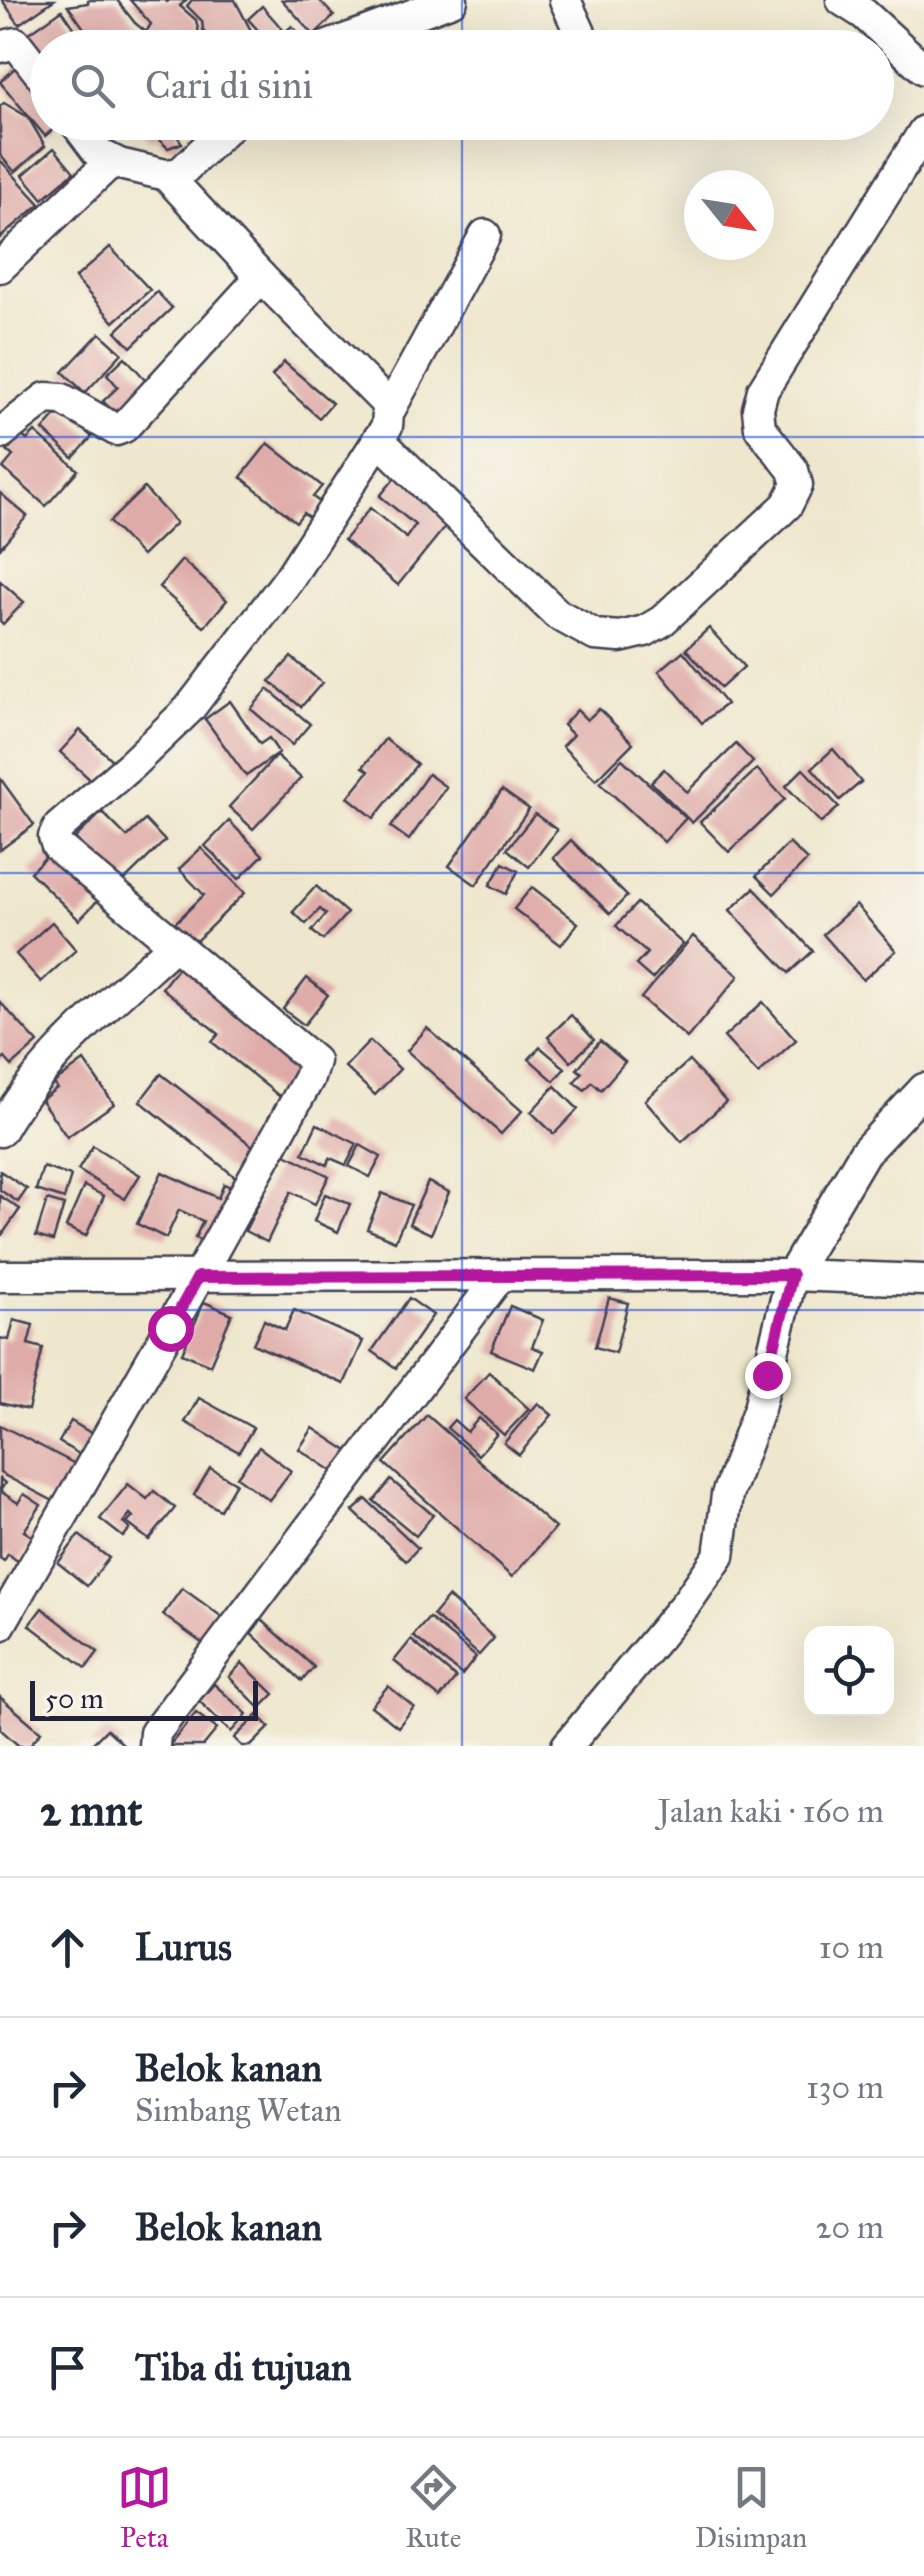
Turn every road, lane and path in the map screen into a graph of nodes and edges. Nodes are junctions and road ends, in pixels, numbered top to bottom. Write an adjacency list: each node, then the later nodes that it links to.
1 (452, 0): 4 (street)
2 (564, 0): 5 (street)
3 (842, 0): 6 (street)
4 (371, 30)
5 (578, 30)
6 (882, 30)
7 (894, 41): 10 (street)
8 (0, 47): 9 (street)
9 (30, 62)
10 (924, 68)
11 (924, 131): 19 (street)
12 (89, 140): 14 (street)
13 (215, 140): 15 (street)
14 (112, 160): 15 (street); 17 (street)
15 (166, 175): 18 (street)
16 (486, 234): 19 (street)
17 (0, 268)
18 (261, 277): 19 (street); 20 (street)
19 (383, 426): 21 (street)
20 (0, 434)
21 (175, 944): 23 (street); 27 (street)
22 (924, 1089): 24 (street)
23 (0, 1131)
24 (792, 1275): 26 (street); 28 (street); 30 (street)
25 (0, 1276): 27 (street)
26 (500, 1276): 27 (street); 31 (street)
27 (198, 1277): 29 (street)
28 (924, 1280)
29 (0, 1625)
30 (580, 1742)
31 (154, 1746)

